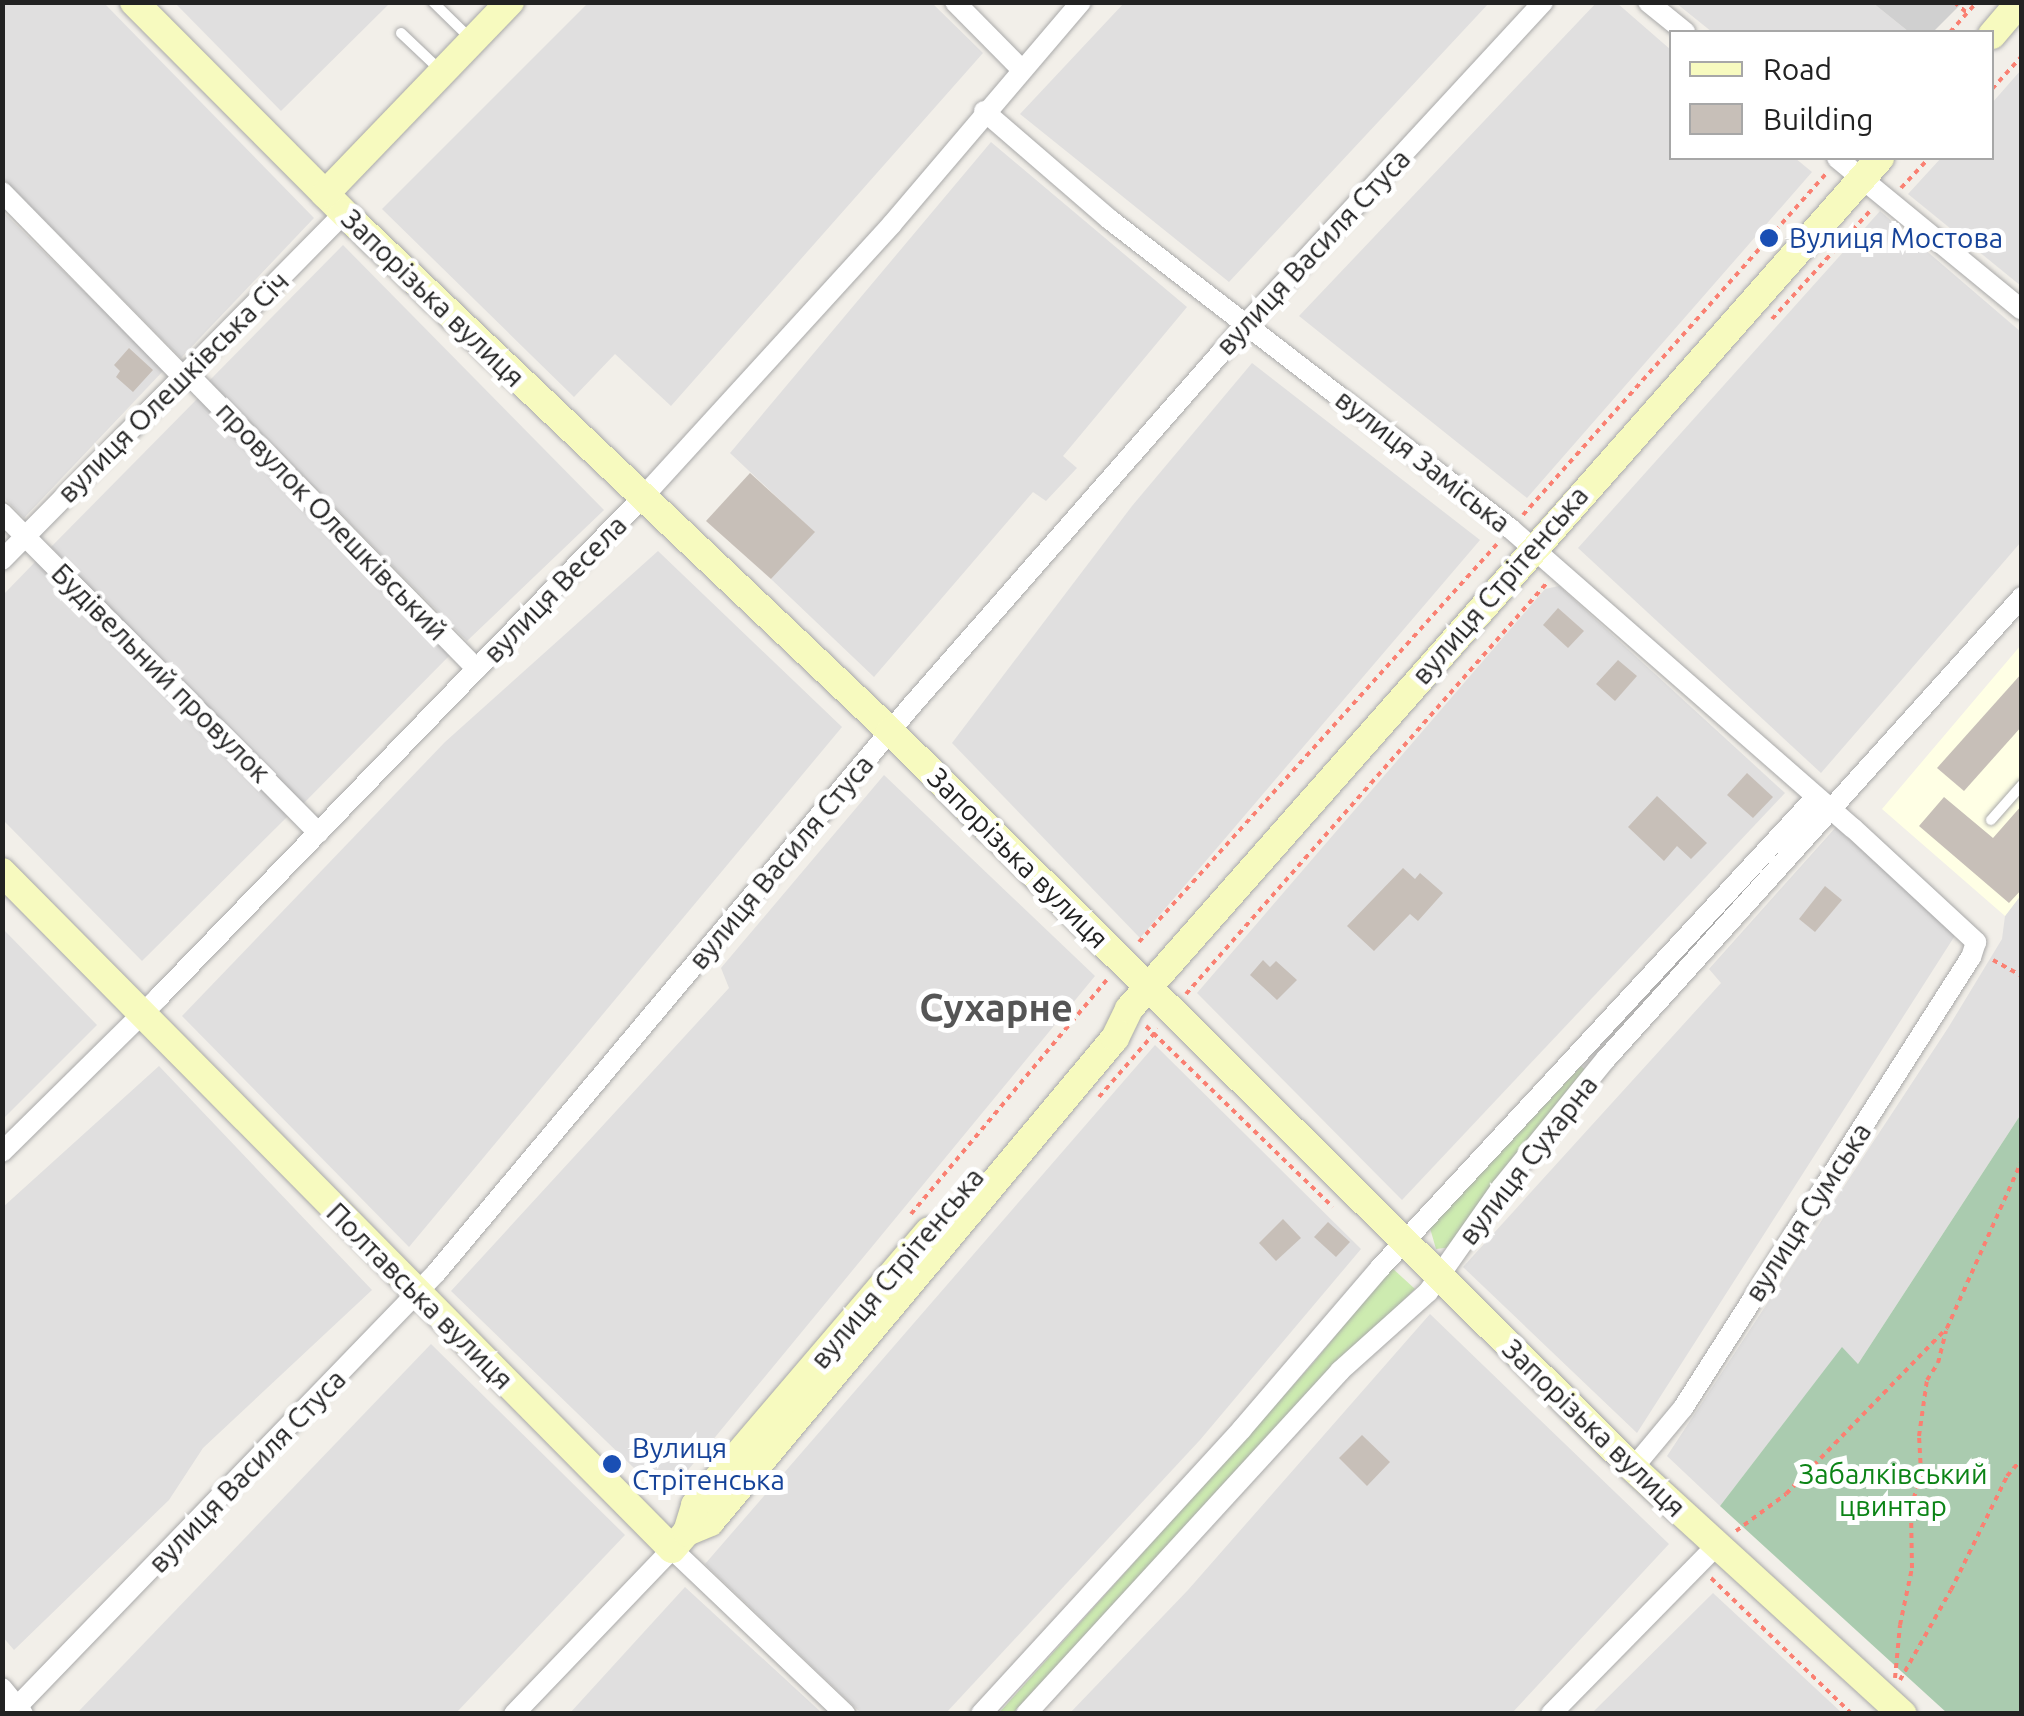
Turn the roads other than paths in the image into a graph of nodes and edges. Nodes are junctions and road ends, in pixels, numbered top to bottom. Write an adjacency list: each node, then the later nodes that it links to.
1 (134, 2): 19 (main road, Запорізька вулиця)
2 (433, 2): 12 (lane)
3 (955, 2): 13 (street)
4 (1081, 2): 13 (street, вулиця Весела)
5 (1544, 2): 21 (street, вулиця Василя Стуса)
6 (1648, 2): 9 (street)
7 (2020, 2): 11 (main road)
8 (502, 5): 12 (main road, вулиця Олешківська Січ)
9 (1683, 30)
10 (402, 33): 14 (lane)
11 (1994, 33)
12 (473, 41): 14 (main road, вулиця Олешківська Січ)
13 (1021, 69): 15 (street, вулиця Весела)
14 (442, 72): 19 (main road, вулиця Олешківська Січ)
15 (984, 111): 21 (street, вулиця Заміська); 23 (street, вулиця Весела)
16 (1845, 160): 17 (street)
17 (1871, 168): 20 (street); 26 (main road, вулиця Стрітенська)
18 (2, 192): 22 (street, провулок Олешківський)
19 (334, 204): 22 (street, вулиця Олешківська Січ); 23 (main road, Запорізька вулиця)
20 (2022, 310)
21 (1247, 323): 26 (street, вулиця Заміська); 30 (street, вулиця Василя Стуса)
22 (185, 375): 25 (street, вулиця Олешківська Січ); 29 (street, провулок Олешківський)
23 (642, 499): 29 (street, вулиця Весела); 30 (main road, Запорізька вулиця)
24 (2, 513): 25 (street, Будівельний провулок)
25 (26, 537): 27 (street, вулиця Олешківська Січ); 35 (street, Будівельний провулок)
26 (1532, 548): 32 (street, вулиця Заміська); 38 (main road, вулиця Стрітенська)
27 (2, 560)
28 (2019, 605): 33 (street, вулиця Сухарна)
29 (477, 669): 35 (street, вулиця Весела)
30 (890, 731): 38 (main road, Запорізька вулиця); 44 (street, вулиця Василя Стуса)
31 (2022, 785): 34 (lane)
32 (1814, 798): 33 (street, вулиця Заміська); 40 (street, вулиця Сухарна)
33 (1832, 812): 37 (street, вулиця Заміська); 40 (street, вулиця Сухарна)
34 (1991, 820)
35 (319, 833): 39 (street, вулиця Весела)
36 (2, 872): 39 (main road, Полтавська вулиця)
37 (1976, 950): 45 (street, вулиця Сумська)
38 (1148, 986): 42 (main road, Запорізька вулиця); 46 (main road, вулиця Стрітенська)
39 (142, 1014): 41 (street, вулиця Весела); 44 (main road, Полтавська вулиця)
40 (1599, 1052): 42 (street, вулиця Сухарна); 43 (street, вулиця Сухарна)
41 (2, 1152)
42 (1405, 1242): 43 (main road, Запорізька вулиця); 53 (street, вулиця Сухарна)
43 (1439, 1276): 45 (main road, Запорізька вулиця); 54 (street, вулиця Сухарна)
44 (417, 1294): 46 (main road, Полтавська вулиця); 50 (street, вулиця Василя Стуса)
45 (1634, 1468): 47 (main road, Запорізька вулиця)
46 (680, 1540): 51 (street, вулиця Стрітенська); 52 (street, Полтавська вулиця)
47 (1707, 1556): 49 (main road, Запорізька вулиця); 55 (street)
48 (2, 1688): 50 (street)
49 (1896, 1708)
50 (17, 1711)
51 (514, 1714)
52 (846, 1714)
53 (981, 1714)
54 (1026, 1714)
55 (1551, 1714)

